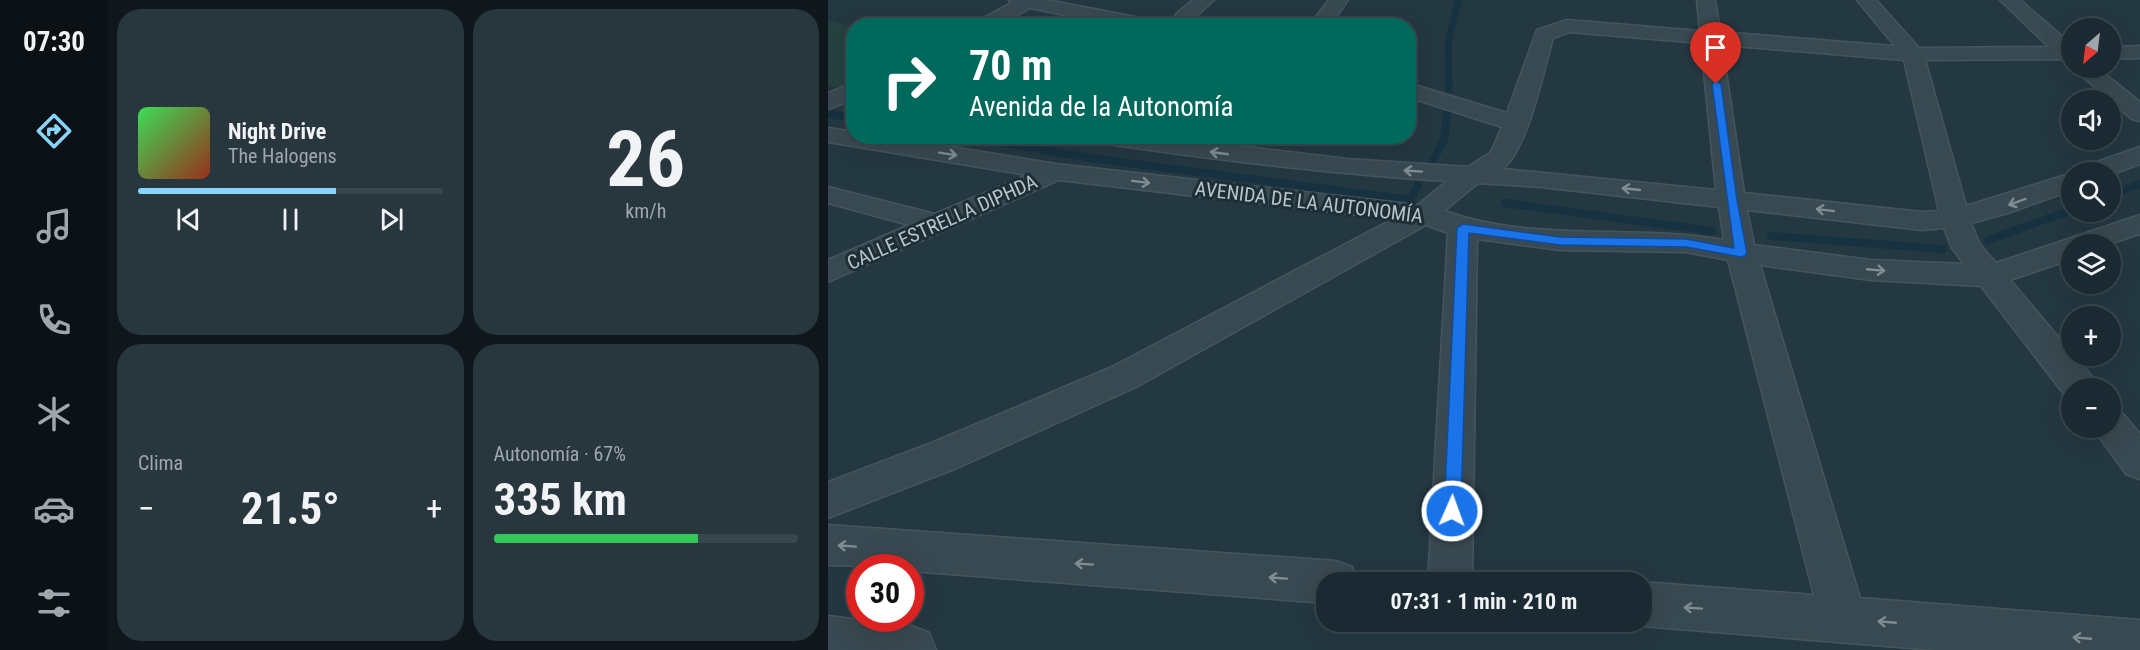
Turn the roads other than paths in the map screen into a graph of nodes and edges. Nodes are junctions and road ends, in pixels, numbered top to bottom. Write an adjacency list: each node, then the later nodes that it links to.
1 (1205, 0): 9 (street)
2 (1339, 0): 10 (street)
3 (1706, 0): 11 (street)
4 (1866, 0): 15 (street)
5 (2009, 0): 12 (street)
6 (1025, 1): 7 (street); 8 (street)
7 (996, 18)
8 (1110, 18)
9 (1183, 18)
10 (1325, 18)
11 (1710, 38): 15 (street); 20 (street); 31 (street)
12 (2061, 47)
13 (2140, 52): 14 (street)
14 (2121, 53)
15 (1913, 54): 16 (street); 33 (street)
16 (2061, 58)
17 (2097, 78): 19 (street)
18 (1416, 92): 20 (street)
19 (2140, 114)
20 (1516, 123): 28 (street)
21 (828, 135): 22 (street, AVENIDA DE LA AUTONOMÍA, one-way to 22)
22 (846, 138)
23 (883, 144): 27 (street, AVENIDA DE LA AUTONOMÍA, one-way to 27)
24 (1154, 144): 28 (street, AVENIDA DE LA AUTONOMÍA, one-way to 24)
25 (2140, 155): 26 (street)
26 (2121, 162)
27 (1056, 172): 32 (street, AVENIDA DE LA AUTONOMÍA, one-way to 32); 34 (street, CALLE ESTRELLA DIPHDA)
28 (1471, 175): 31 (street, AVENIDA DE LA AUTONOMÍA, one-way to 28); 32 (street)
29 (2061, 185): 33 (street, AVENIDA DE LA AUTONOMÍA, one-way to 33)
30 (828, 195): 34 (street)
31 (1731, 200): 33 (street, AVENIDA DE LA AUTONOMÍA, one-way to 31); 39 (street)
32 (1424, 214): 36 (street, AVENIDA DE LA AUTONOMÍA); 45 (street)
33 (1954, 219): 41 (street)
34 (938, 224): 40 (street, CALLE ESTRELLA DIPHDA)
35 (2140, 224): 37 (street)
36 (1463, 228): 39 (street, AVENIDA DE LA AUTONOMÍA); 47 (street)
37 (2110, 234)
38 (2061, 252): 41 (street, AVENIDA DE LA AUTONOMÍA)
39 (1741, 253): 41 (street, AVENIDA DE LA AUTONOMÍA, one-way to 41); 50 (street)
40 (828, 272)
41 (1989, 276): 42 (street)
42 (2072, 378)
43 (2120, 438): 44 (street)
44 (2140, 462)
45 (828, 500)
46 (828, 545): 48 (street, one-way to 46)
47 (1450, 572)
48 (1316, 581)
49 (1652, 605): 50 (street, one-way to 49)
50 (1843, 619): 52 (street, one-way to 50)
51 (828, 639): 53 (street)
52 (2140, 643)
53 (912, 650)

